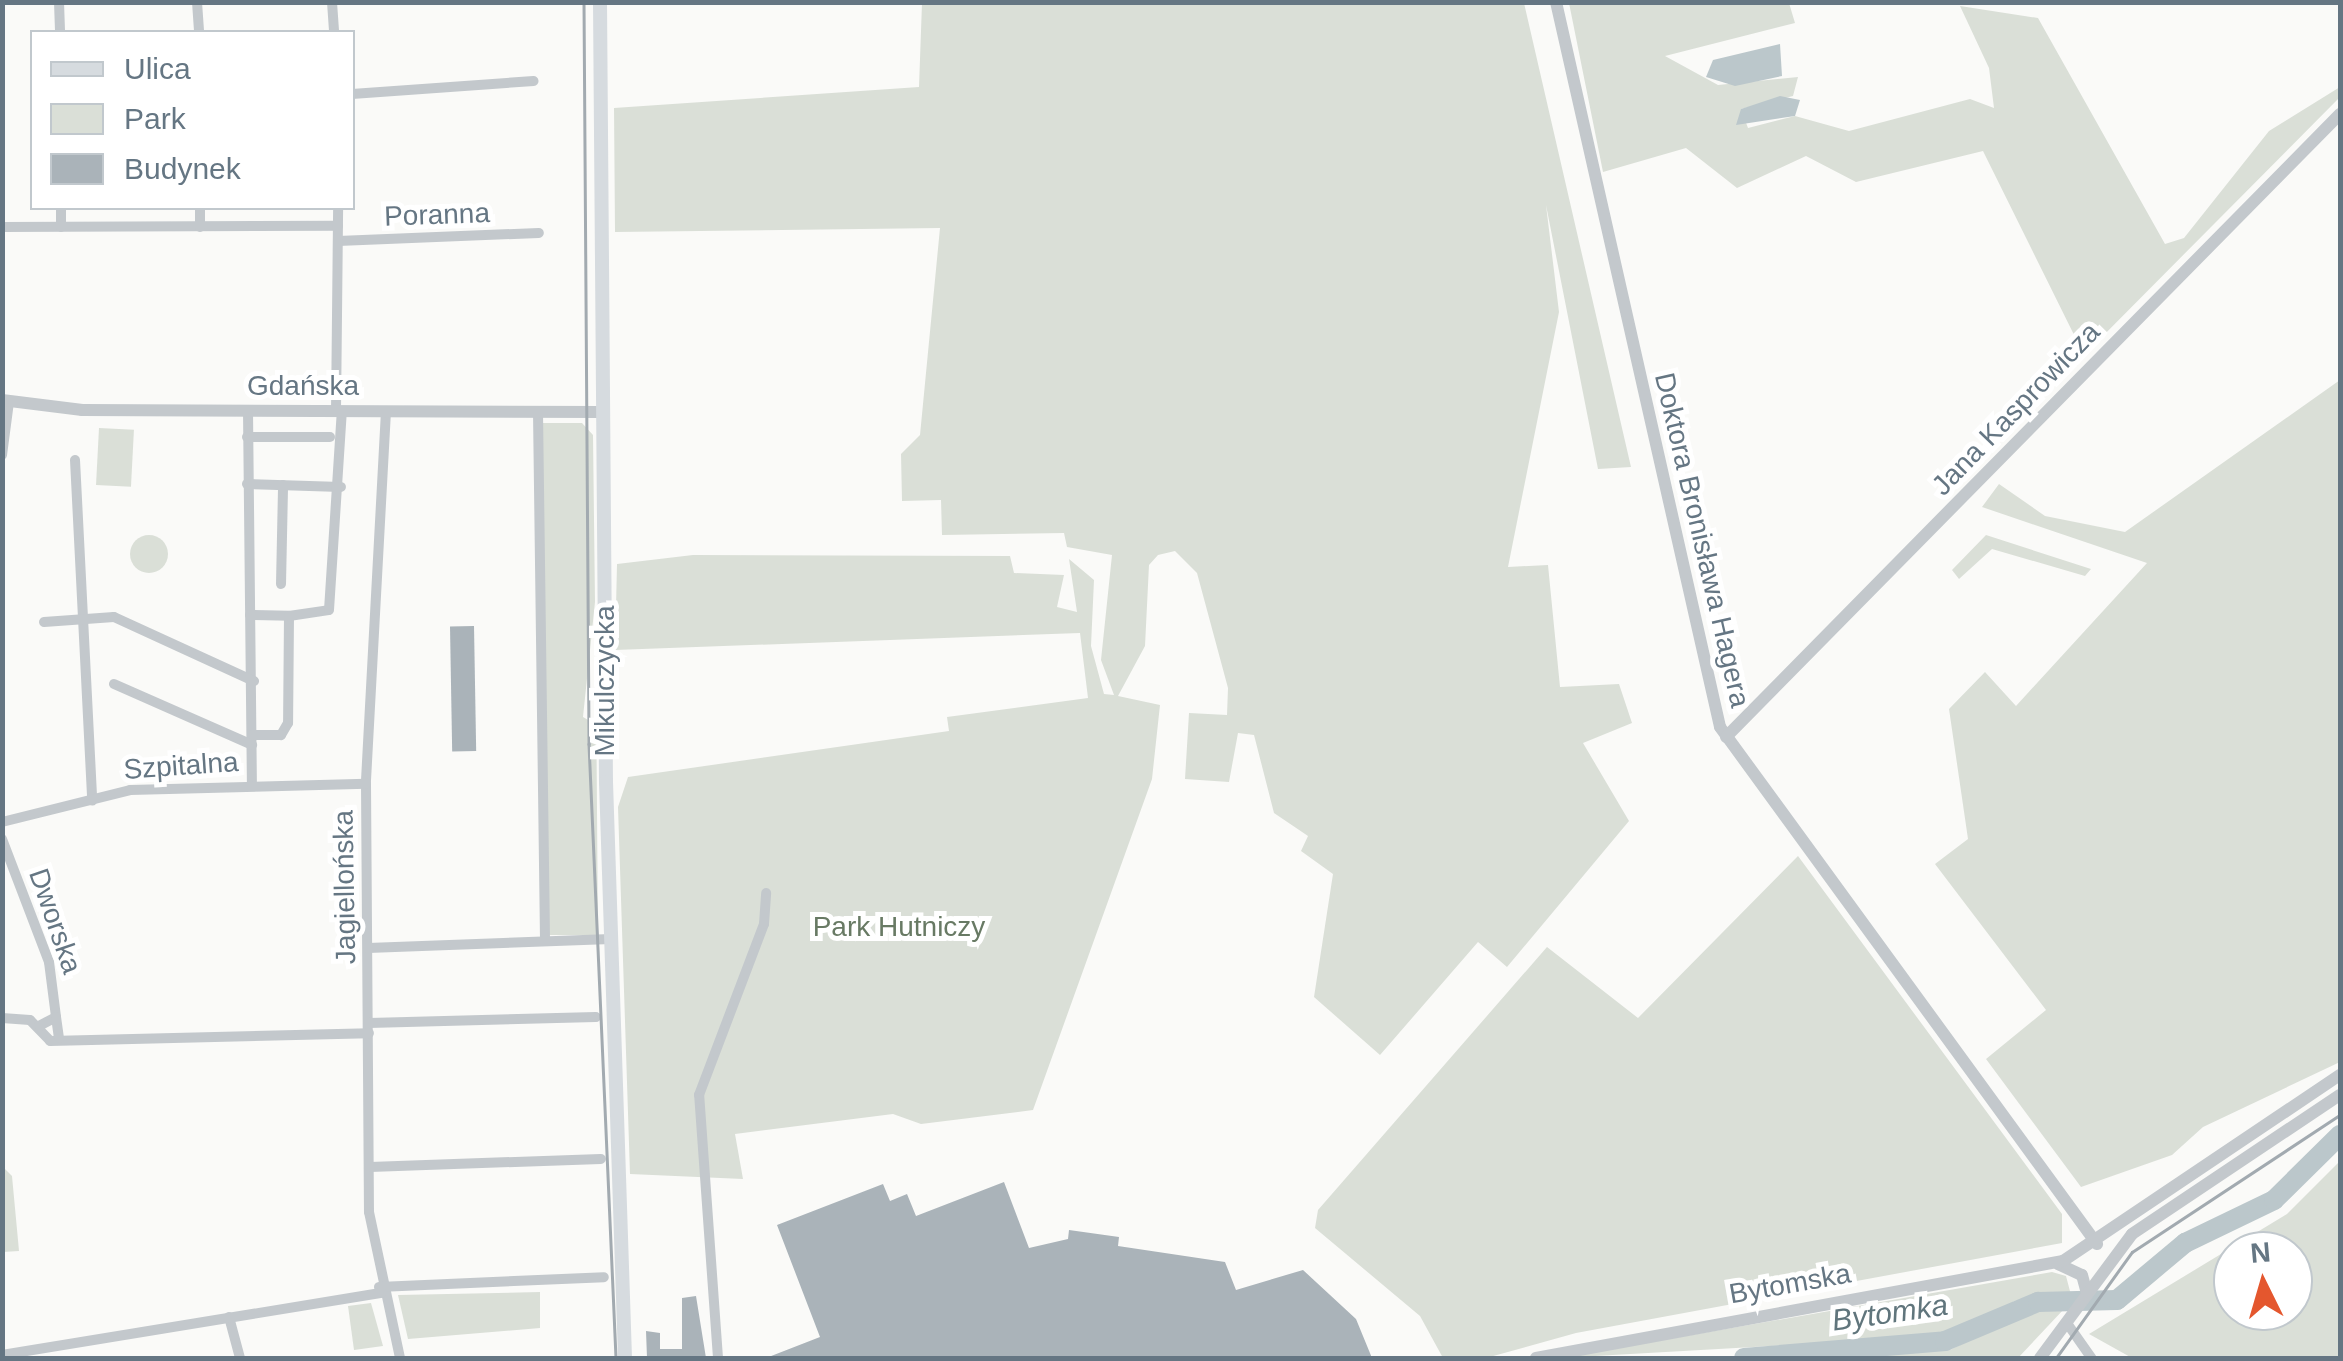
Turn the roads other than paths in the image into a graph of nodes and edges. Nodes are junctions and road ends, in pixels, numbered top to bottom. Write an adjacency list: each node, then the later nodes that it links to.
1 (59, 2): 6 (street)
2 (198, 2): 7 (street)
3 (332, 2): 8 (street)
4 (600, 2): 26 (main road, Mikulczycka)
5 (1556, 2): 41 (street, Doktora Bronisława Hagera)
6 (60, 30)
7 (199, 30)
8 (334, 30)
9 (534, 81): 10 (street)
10 (355, 94)
11 (2340, 114): 41 (street, Jana Kasprowicza)
12 (61, 210): 17 (street)
13 (200, 210): 18 (street)
14 (338, 210): 15 (street)
15 (338, 226): 18 (street); 20 (street)
16 (2, 227): 17 (street)
17 (60, 227): 18 (street)
18 (200, 227)
19 (539, 233): 20 (street, Poranna)
20 (338, 241): 23 (street)
21 (6, 401): 22 (street, Gdańska); 29 (street)
22 (248, 411): 23 (street, Gdańska); 27 (street)
23 (339, 411): 24 (street, Gdańska); 33 (street)
24 (386, 412): 25 (street, Gdańska); 44 (street, Jagiellońska)
25 (538, 412): 26 (street, Gdańska); 50 (street)
26 (603, 412): 49 (main road, Mikulczycka)
27 (247, 437): 28 (street); 31 (street)
28 (330, 437)
29 (2, 455)
30 (75, 460): 37 (street)
31 (246, 484): 32 (street); 35 (street)
32 (283, 485): 33 (street); 34 (street)
33 (341, 486): 36 (street)
34 (281, 584)
35 (250, 615): 36 (street); 39 (street)
36 (289, 616): 42 (street)
37 (81, 620): 38 (street); 39 (street); 45 (street)
38 (44, 622)
39 (254, 681): 42 (street)
40 (114, 684): 42 (street)
41 (1726, 738): 62 (street, Doktora Bronisława Hagera)
42 (252, 740): 43 (street)
43 (252, 783): 44 (street, Szpitalna); 45 (street, Szpitalna)
44 (366, 784): 51 (street, Jagiellońska)
45 (92, 801): 46 (street, Szpitalna)
46 (2, 822)
47 (2, 839): 54 (street, Dworska)
48 (766, 894): 76 (street)
49 (611, 938): 50 (street); 75 (main road, Mikulczycka)
50 (544, 940): 51 (street)
51 (368, 948): 56 (street, Jagiellońska)
52 (596, 1017): 56 (street)
53 (2, 1018): 55 (street)
54 (56, 1018): 55 (street); 57 (street, Dworska)
55 (39, 1026): 57 (street)
56 (369, 1028): 57 (street); 61 (street, Jagiellońska)
57 (60, 1038)
58 (2340, 1075): 63 (street, Bytomska)
59 (2340, 1095): 64 (street)
60 (601, 1158): 61 (street)
61 (370, 1166): 68 (street, Jagiellońska)
62 (2080, 1219): 63 (street, Doktora Bronisława Hagera); 65 (street)
63 (2097, 1244): 64 (street); 65 (street, Bytomska); 69 (street)
64 (2121, 1246): 69 (street)
65 (2072, 1256): 66 (street, Bytomska)
66 (2054, 1264): 69 (street); 77 (street, Bytomska)
67 (604, 1277): 68 (street)
68 (380, 1290): 70 (street); 74 (street, Jagiellońska)
69 (2090, 1290): 71 (street)
70 (229, 1317): 72 (street); 73 (street)
71 (2071, 1323): 78 (street); 79 (street)
72 (2, 1354)
73 (240, 1358)
74 (400, 1358)
75 (626, 1358)
76 (718, 1358)
77 (1536, 1358)
78 (2040, 1358)
79 (2091, 1358)

